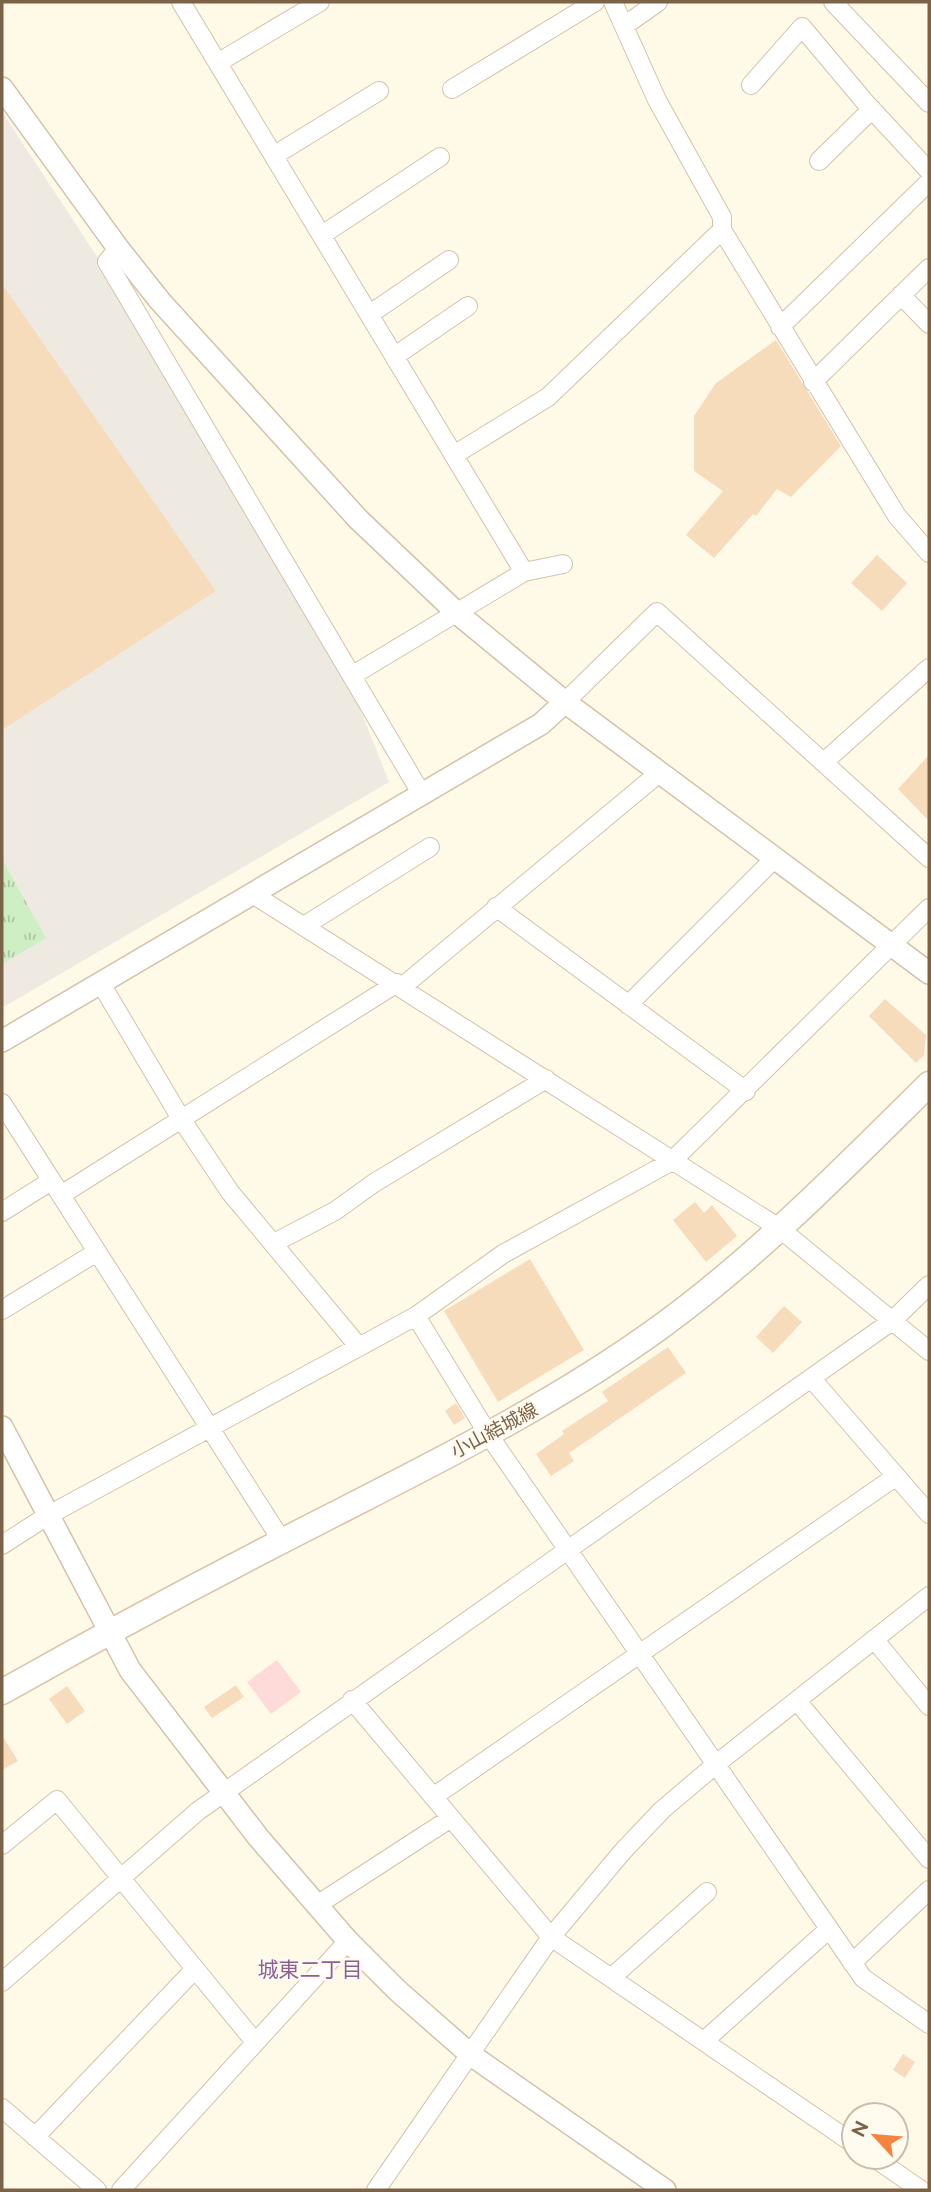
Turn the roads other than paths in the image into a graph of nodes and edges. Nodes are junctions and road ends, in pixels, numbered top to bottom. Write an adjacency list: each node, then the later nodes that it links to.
1 (181, 2): 8 (street)
2 (320, 2): 8 (street)
3 (595, 2): 11 (street)
4 (613, 2): 7 (street)
5 (658, 2): 7 (street)
6 (833, 2): 13 (street)
7 (624, 26): 20 (street)
8 (219, 62): 15 (street)
9 (751, 85): 14 (street)
10 (2, 88): 22 (street)
11 (452, 89)
12 (379, 91): 15 (street)
13 (929, 103)
14 (872, 109): 17 (street); 18 (street)
15 (275, 155): 21 (street)
16 (440, 157): 21 (street)
17 (819, 162)
18 (929, 171)
19 (929, 182): 29 (street)
20 (723, 230): 29 (street); 32 (street)
21 (323, 234): 27 (street)
22 (118, 248): 36 (street); 38 (street)
23 (449, 260): 27 (street)
24 (929, 268): 25 (street)
25 (901, 295): 28 (street); 31 (street)
26 (468, 306): 30 (street)
27 (370, 314): 30 (street)
28 (929, 324)
29 (780, 327): 31 (street)
30 (395, 356): 32 (street)
31 (813, 382): 33 (street)
32 (454, 455): 35 (street)
33 (929, 553)
34 (563, 564): 35 (street)
35 (524, 572): 36 (street)
36 (457, 613): 38 (street); 39 (street)
37 (929, 668): 40 (street)
38 (353, 675): 42 (street)
39 (565, 702): 40 (street); 41 (street); 42 (street)
40 (824, 762): 44 (street)
41 (659, 773): 45 (street); 47 (street)
42 (421, 793): 46 (street)
43 (430, 847): 49 (street)
44 (929, 858)
45 (774, 859): 50 (street); 54 (street)
46 (251, 893): 49 (street); 52 (street)
47 (496, 907): 53 (street); 54 (street)
48 (929, 908): 50 (street)
49 (304, 926): 53 (street)
50 (892, 946): 51 (street); 58 (street)
51 (929, 973)
52 (100, 982): 55 (street); 60 (street)
53 (400, 985): 56 (street); 60 (street)
54 (628, 1005): 58 (street)
55 (2, 1041)
56 (546, 1079): 61 (street); 65 (street)
57 (929, 1084): 64 (main road, 小山結城線)
58 (746, 1091): 61 (street)
59 (2, 1103): 62 (street)
60 (180, 1117): 62 (street); 65 (street)
61 (672, 1161): 64 (street); 69 (street)
62 (56, 1188): 63 (street); 66 (street)
63 (2, 1212)
64 (779, 1228): 70 (street); 76 (main road, 小山結城線)
65 (274, 1243): 71 (street)
66 (97, 1252): 68 (street); 75 (street)
67 (929, 1285): 70 (street)
68 (2, 1310)
69 (416, 1316): 71 (street); 76 (street)
70 (892, 1321): 72 (street); 73 (street)
71 (359, 1347): 75 (street)
72 (929, 1352)
73 (811, 1378): 77 (street); 82 (street)
74 (2, 1427): 79 (street)
75 (209, 1429): 79 (street); 80 (street)
76 (488, 1434): 80 (main road, 小山結城線); 82 (street)
77 (895, 1477): 78 (street); 86 (street)
78 (929, 1514)
79 (47, 1516): 81 (street); 84 (street)
80 (282, 1541): 84 (main road, 小山結城線)
81 (2, 1545)
82 (568, 1549): 86 (street); 88 (street)
83 (929, 1596): 85 (street)
84 (109, 1631): 87 (main road, 小山結城線); 92 (street)
85 (874, 1639): 89 (street); 90 (street)
86 (642, 1655): 91 (street); 93 (street)
87 (2, 1692)
88 (352, 1700): 92 (street); 93 (street)
89 (797, 1700): 91 (street); 96 (street)
90 (929, 1706)
91 (715, 1765): 101 (street); 102 (street)
92 (226, 1794): 97 (street); 100 (street)
93 (433, 1797): 94 (street)
94 (451, 1818): 100 (street); 102 (street)
95 (2, 1845): 97 (street)
96 (929, 1859)
97 (122, 1877): 105 (street); 107 (street)
98 (929, 1890): 104 (street)
99 (707, 1892): 106 (street)
100 (317, 1905): 103 (street)
101 (829, 1929): 104 (street); 109 (street)
102 (551, 1937): 106 (street); 111 (street)
103 (348, 1941): 110 (street); 111 (street)
104 (852, 1963): 108 (street)
105 (195, 1969): 110 (street); 114 (street)
106 (611, 1978): 109 (street)
107 (2, 1982)
108 (929, 2024)
109 (704, 2041): 113 (street)
110 (255, 2042): 117 (street)
111 (471, 2055): 118 (street); 119 (street)
112 (2, 2108): 114 (street)
113 (840, 2134)
114 (35, 2137): 116 (street)
115 (893, 2171): 120 (street)
116 (97, 2190)
117 (121, 2190)
118 (376, 2190)
119 (665, 2190)
120 (921, 2190)

